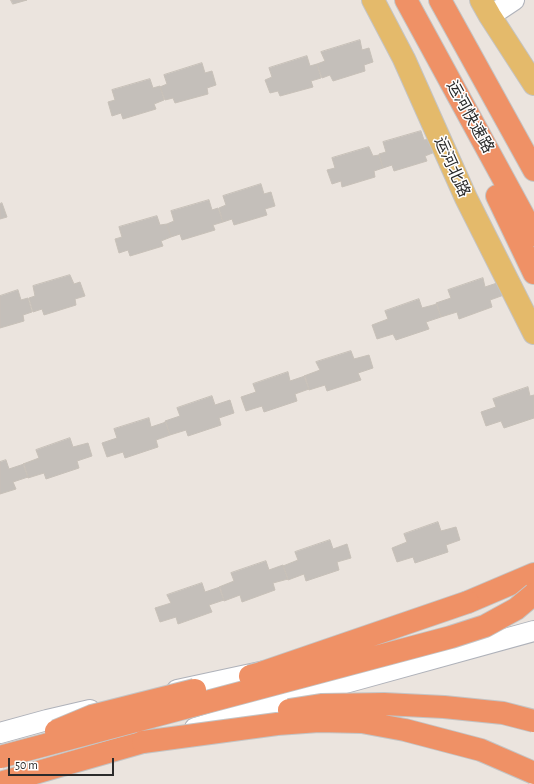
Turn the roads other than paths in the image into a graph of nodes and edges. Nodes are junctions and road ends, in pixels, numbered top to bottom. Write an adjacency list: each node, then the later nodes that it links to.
1 (373, 0): 13 (main road, 运河北路)
2 (406, 0): 7 (highway, 运河快速路)
3 (440, 0): 6 (highway, 运河快速路)
4 (514, 0): 5 (street)
5 (486, 8): 8 (main road)
6 (451, 19): 9 (highway); 10 (highway, 运河快速路)
7 (425, 34): 11 (highway, 运河快速路); 12 (highway)
8 (534, 84)
9 (534, 148)
10 (534, 170)
11 (534, 235)
12 (534, 273)
13 (534, 333)
14 (534, 574): 21 (highway, bridge)
15 (534, 594): 22 (highway, bridge)
16 (534, 600): 19 (street)
17 (534, 632): 25 (street)
18 (534, 721): 20 (highway, bridge)
19 (0, 733)
20 (143, 742): 23 (highway, bridge); 24 (highway)
21 (0, 753)
22 (0, 757)
23 (534, 773)
24 (0, 783)
25 (14, 784)

